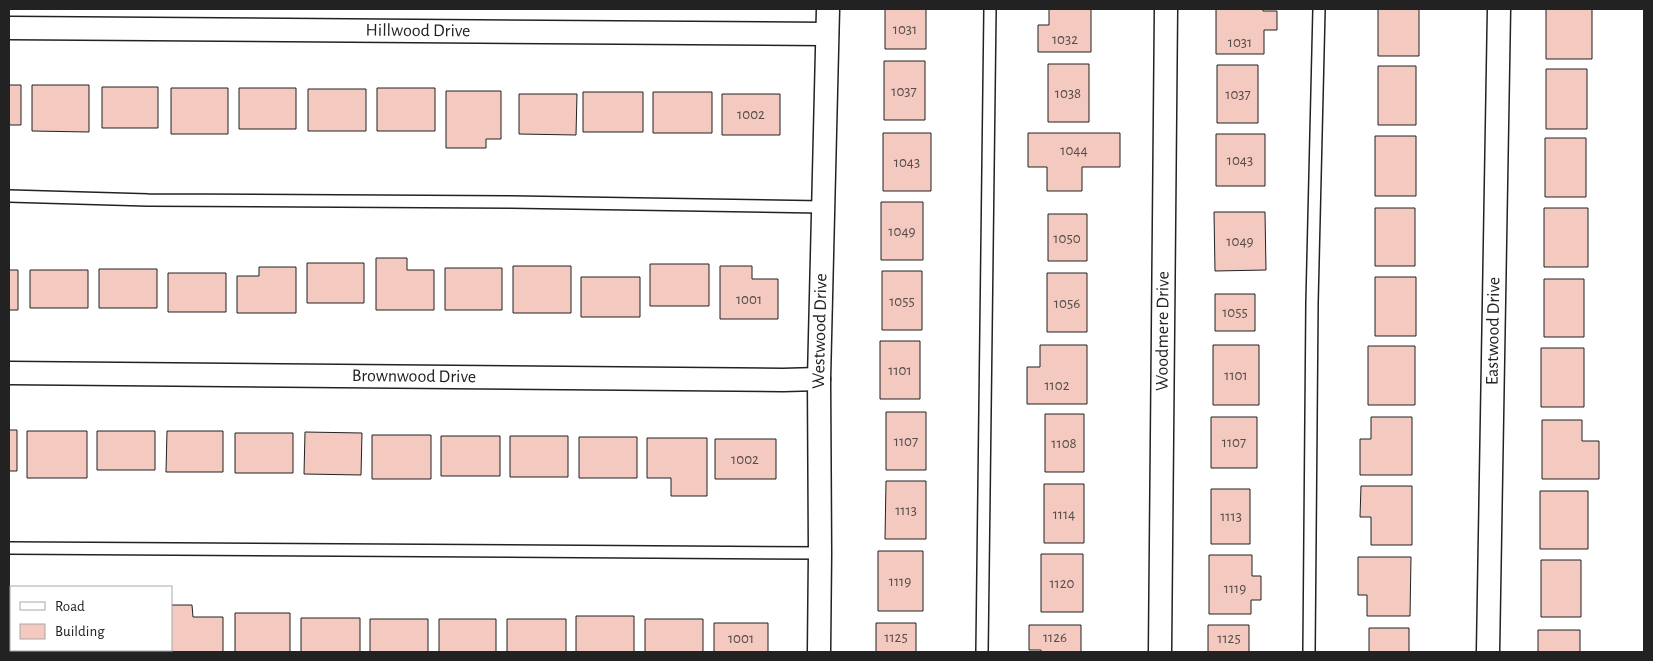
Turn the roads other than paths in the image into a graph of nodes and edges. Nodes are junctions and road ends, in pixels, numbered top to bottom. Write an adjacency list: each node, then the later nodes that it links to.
1 (828, 9): 7 (street, Westwood Drive)
2 (990, 9): 15 (lane)
3 (1166, 9): 16 (street, Woodmere Drive)
4 (1318, 9): 17 (lane)
5 (1499, 9): 18 (street, Eastwood Drive)
6 (9, 28): 7 (street, Hillwood Drive)
7 (827, 34): 9 (street, Westwood Drive)
8 (9, 196): 9 (lane)
9 (823, 207): 11 (street, Westwood Drive)
10 (9, 373): 11 (street, Brownwood Drive)
11 (819, 379): 13 (street, Westwood Drive)
12 (9, 548): 13 (lane)
13 (820, 553): 14 (street, Westwood Drive)
14 (819, 652)
15 (982, 652)
16 (1160, 652)
17 (1309, 652)
18 (1488, 652)

